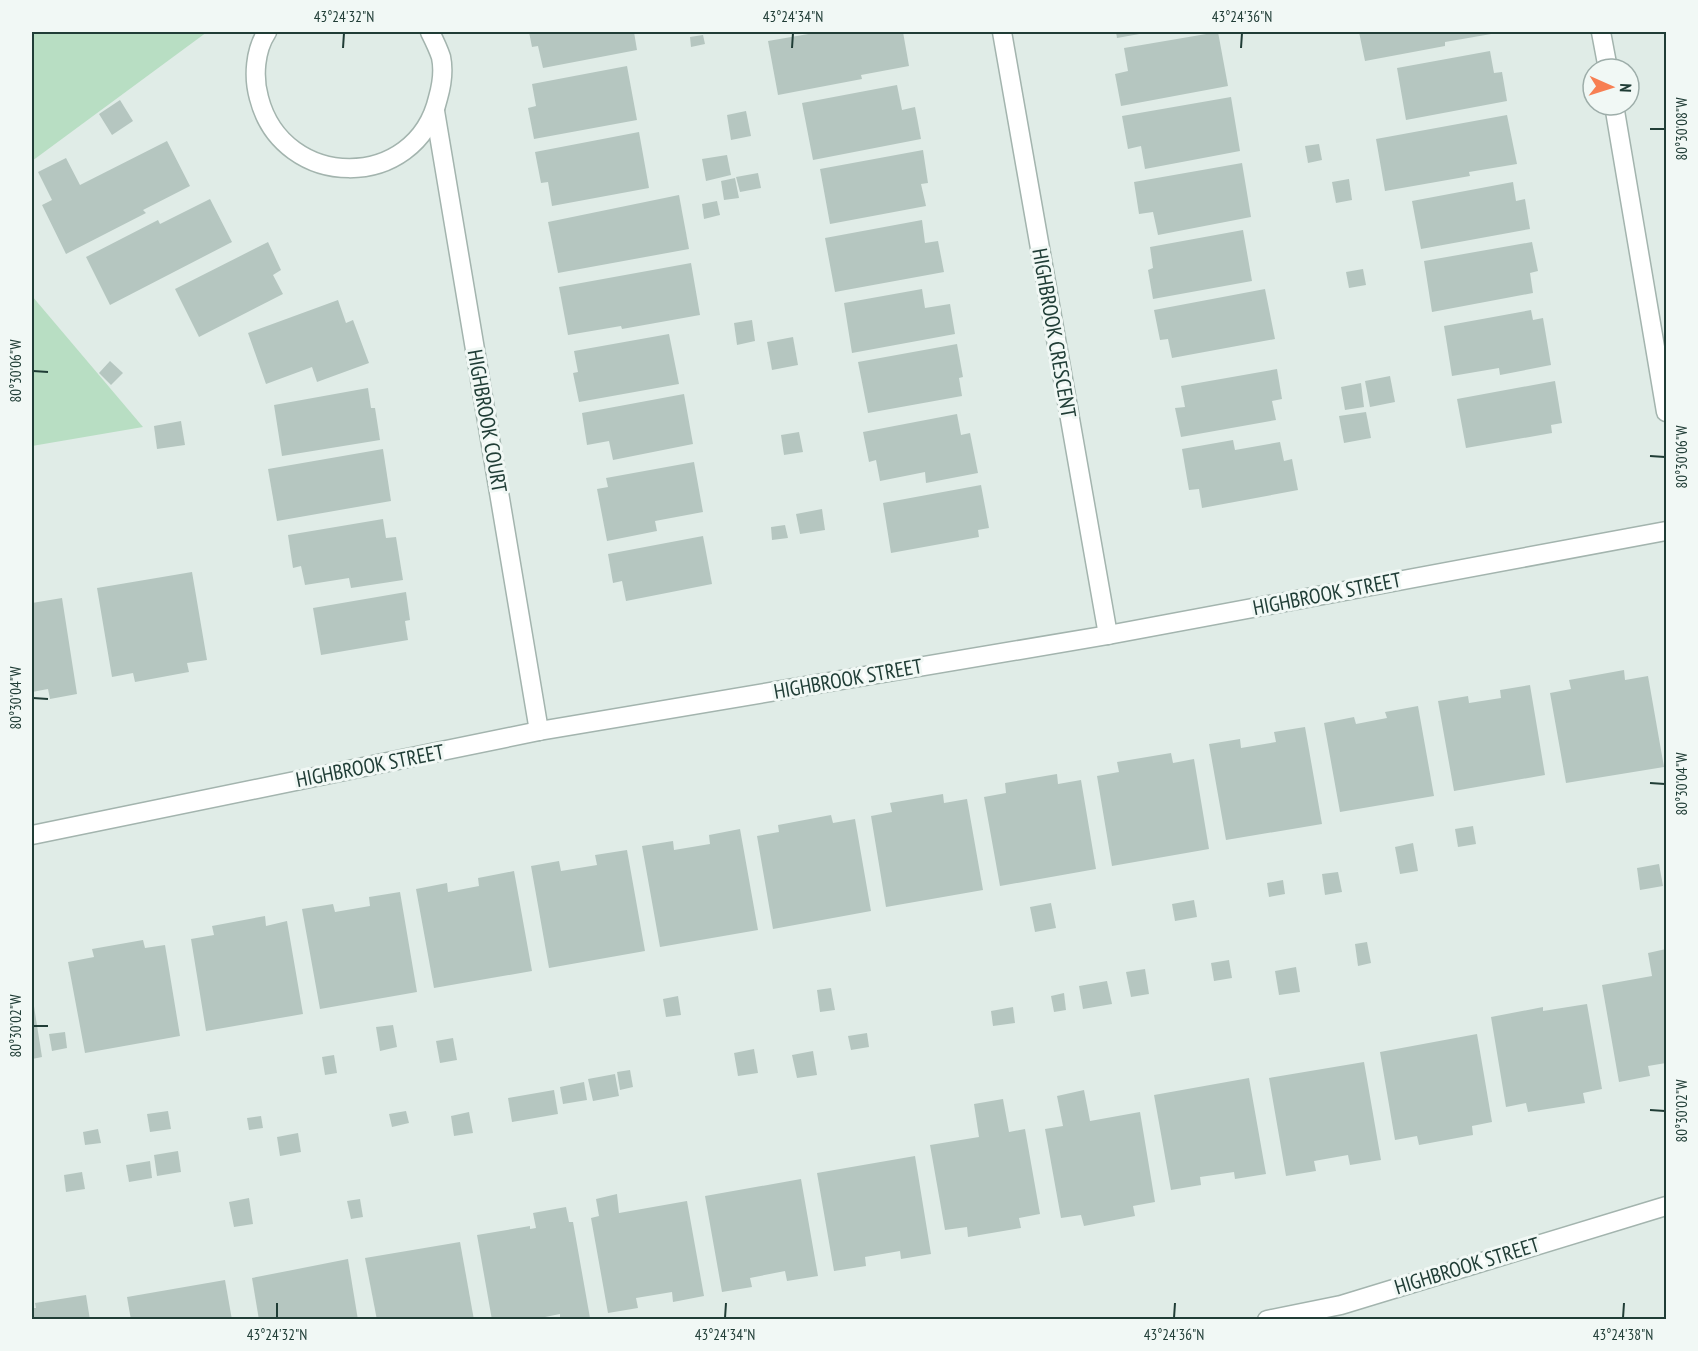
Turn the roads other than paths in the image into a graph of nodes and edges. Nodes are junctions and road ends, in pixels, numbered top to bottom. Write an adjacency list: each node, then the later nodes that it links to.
1 (267, 32): 6 (street, HIGHBROOK COURT)
2 (430, 32): 6 (street, HIGHBROOK COURT)
3 (1002, 32): 10 (street, HIGHBROOK CRESCENT)
4 (1601, 32): 5 (street)
5 (1606, 57)
6 (435, 111): 11 (street, HIGHBROOK COURT)
7 (1616, 117): 8 (street)
8 (1666, 412)
9 (1666, 531): 10 (street, HIGHBROOK STREET)
10 (1108, 635): 11 (street, HIGHBROOK STREET)
11 (539, 731): 12 (street, HIGHBROOK STREET)
12 (32, 835)
13 (1666, 1206): 14 (street, HIGHBROOK STREET)
14 (1267, 1320)

